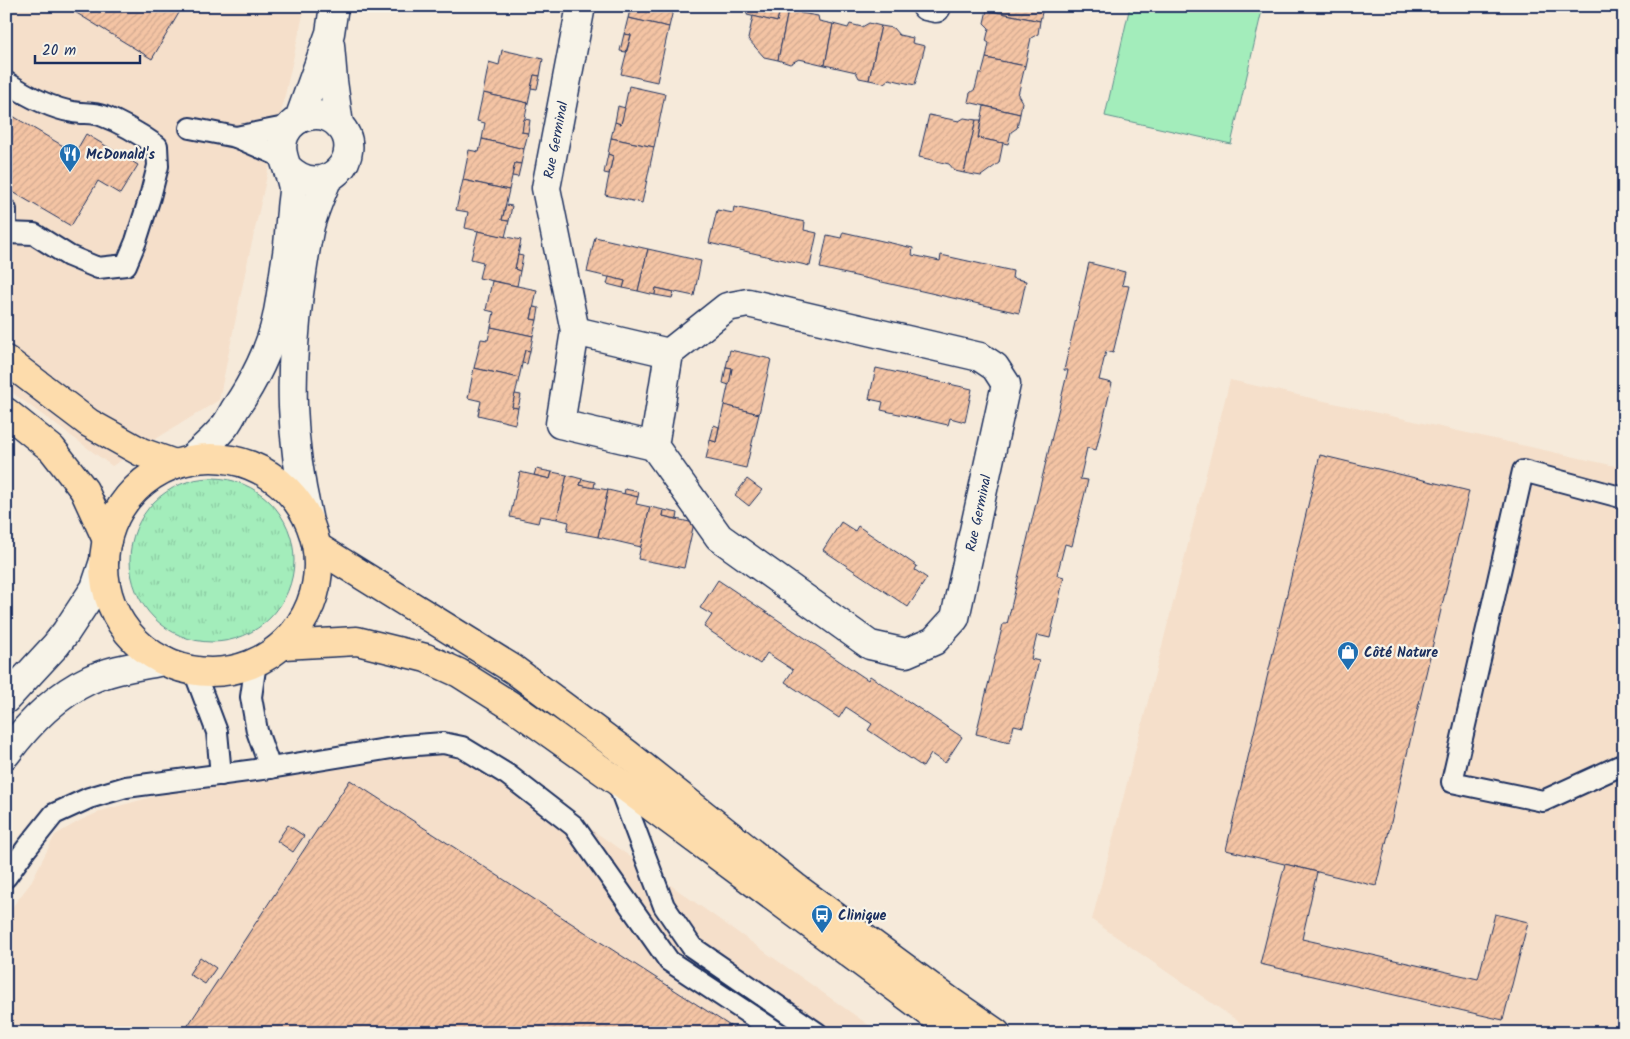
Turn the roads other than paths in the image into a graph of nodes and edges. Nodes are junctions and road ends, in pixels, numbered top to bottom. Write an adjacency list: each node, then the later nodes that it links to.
1 (334, 6): 5 (street)
2 (581, 6): 16 (street, Rue Germinal)
3 (926, 6): 4 (street)
4 (937, 6)
5 (330, 33): 7 (street); 8 (street)
6 (6, 82): 15 (lane)
7 (294, 122): 8 (street); 10 (lane); 11 (street)
8 (339, 125): 12 (street)
9 (190, 128): 10 (lane)
10 (236, 137): 11 (lane)
11 (285, 162): 12 (street); 21 (street)
12 (326, 180): 23 (street)
13 (6, 210): 14 (lane)
14 (6, 226)
15 (6, 233)
16 (576, 331): 17 (street); 20 (street, Rue Germinal)
17 (669, 353): 20 (street); 20 (street, Rue Germinal)
18 (6, 360): 21 (main road)
19 (6, 412): 25 (main road)
20 (654, 446)
21 (182, 462): 23 (main road); 25 (main road)
22 (1624, 498): 32 (lane)
23 (308, 517): 24 (main road)
24 (317, 547): 26 (main road); 40 (main road)
25 (105, 551): 27 (main road); 30 (street)
26 (283, 645): 28 (main road); 35 (main road)
27 (164, 661): 29 (main road); 31 (street)
28 (256, 662): 29 (main road); 33 (lane)
29 (194, 671): 34 (lane)
30 (6, 699)
31 (6, 754)
32 (1624, 764)
33 (270, 768): 34 (lane); 37 (lane)
34 (221, 775): 36 (lane)
35 (617, 781): 38 (lane); 39 (main road)
36 (6, 877)
37 (778, 1033)
38 (816, 1033)
39 (957, 1033)
40 (996, 1033)

